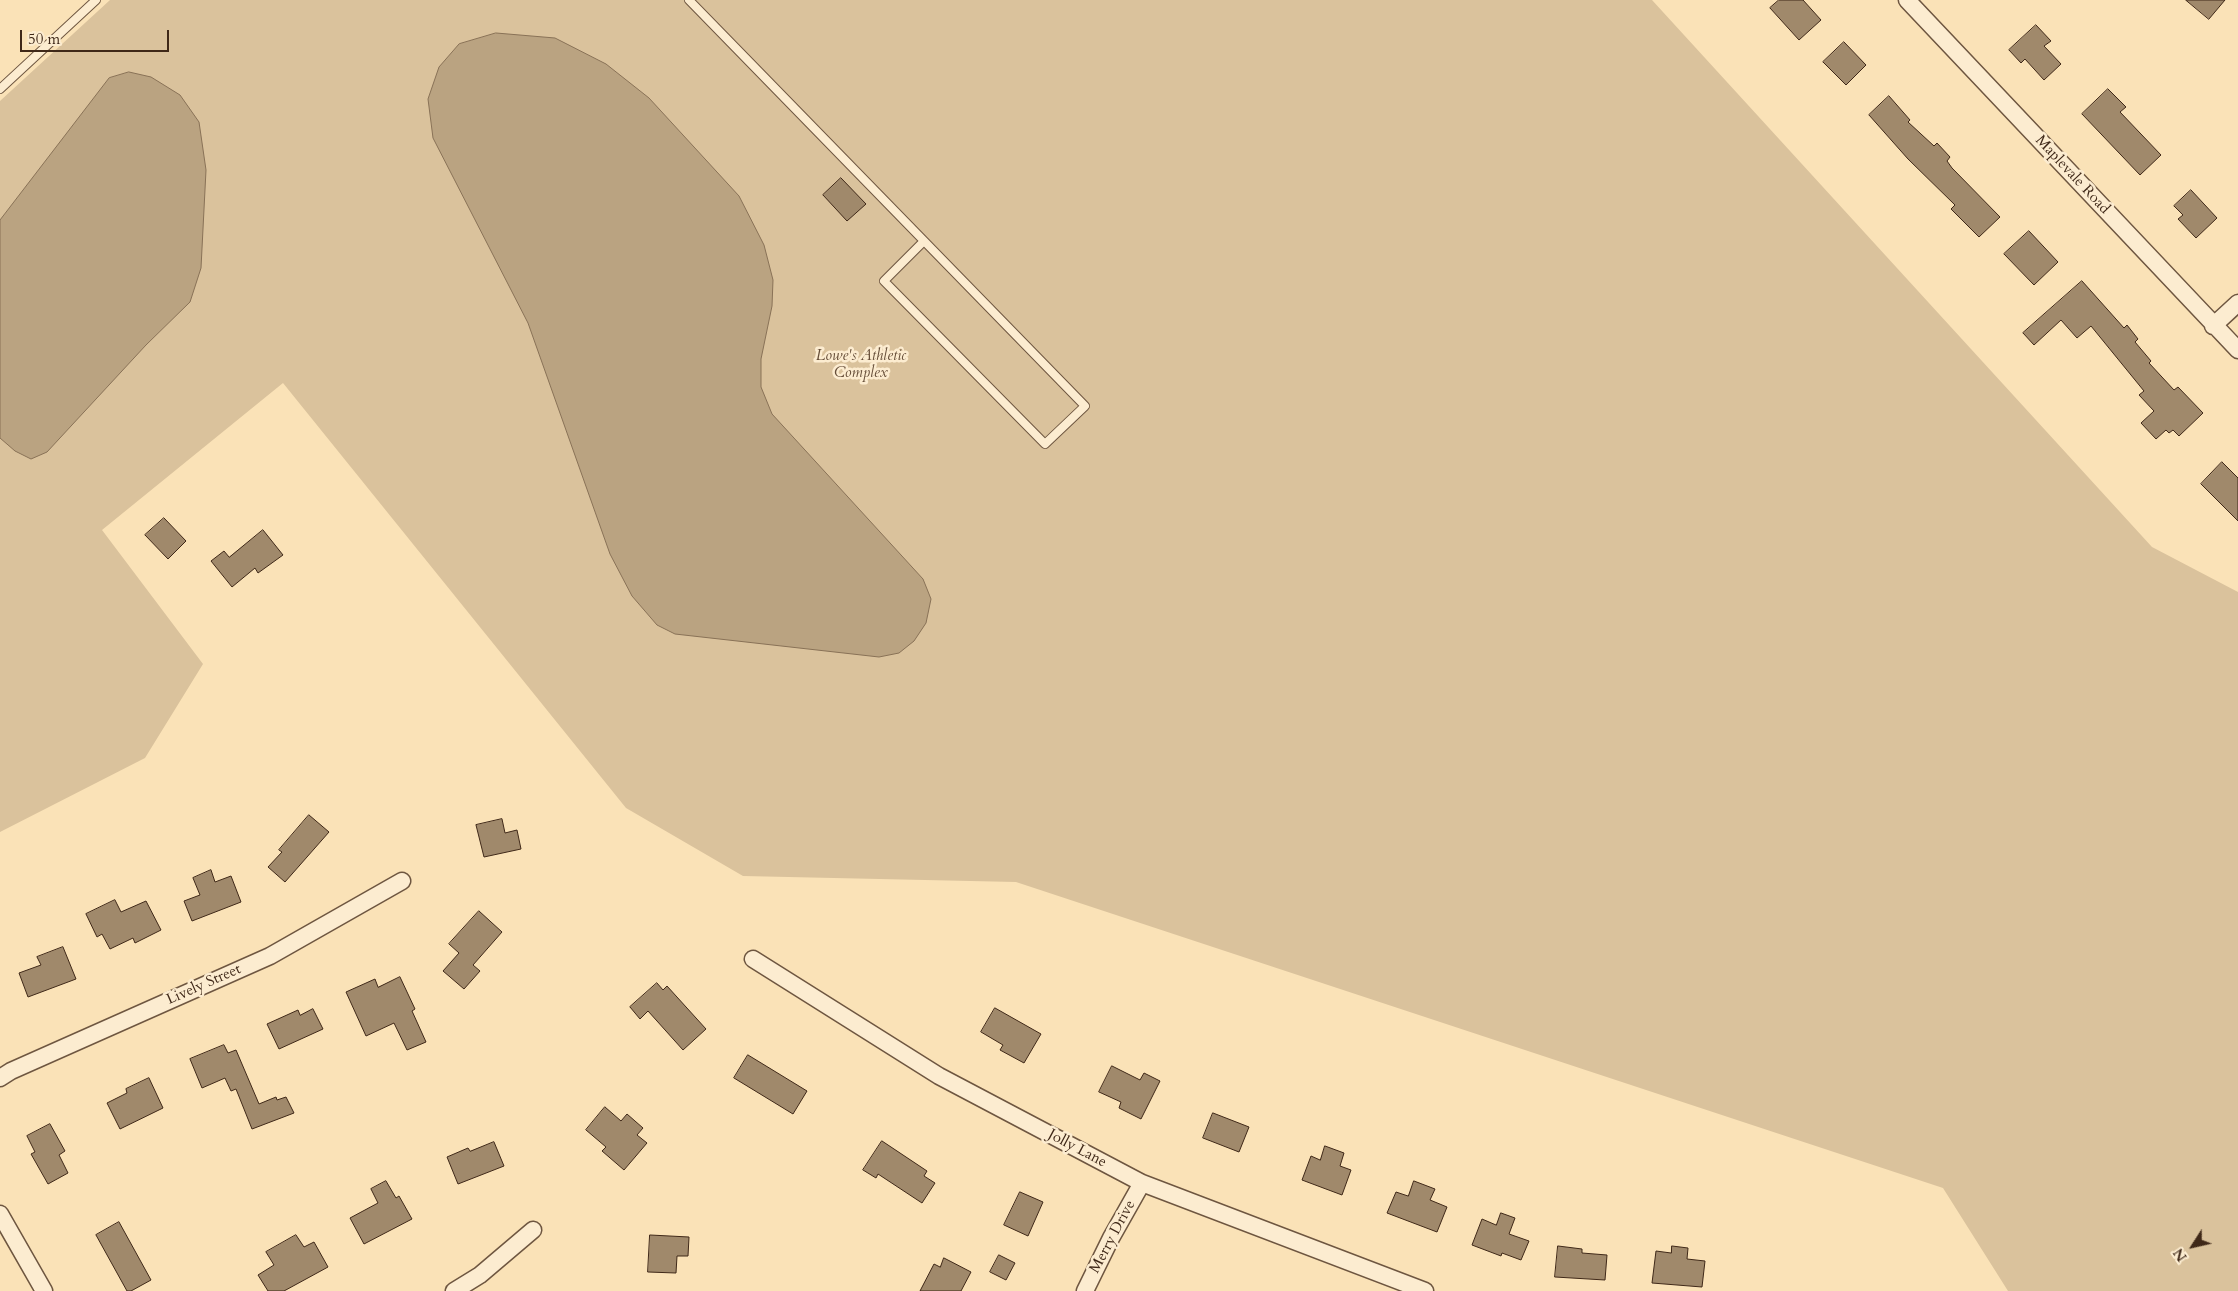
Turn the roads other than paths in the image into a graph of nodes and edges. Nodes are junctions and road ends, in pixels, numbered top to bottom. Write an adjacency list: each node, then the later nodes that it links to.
1 (96, 0): 4 (lane)
2 (689, 0): 5 (lane)
3 (1907, 0): 7 (street, Maplevale Road)
4 (0, 89)
5 (924, 241): 5 (lane)
6 (2238, 303): 7 (street)
7 (2213, 326): 8 (street, Maplevale Road)
8 (2238, 350)
9 (402, 881): 11 (street, Lively Street)
10 (753, 959): 12 (street, Jolly Lane)
11 (0, 1078)
12 (1142, 1183): 17 (street, Merry Drive); 18 (street, Jolly Lane)
13 (0, 1214): 15 (street)
14 (534, 1230): 16 (street)
15 (44, 1291)
16 (454, 1291)
17 (1085, 1291)
18 (1425, 1291)

